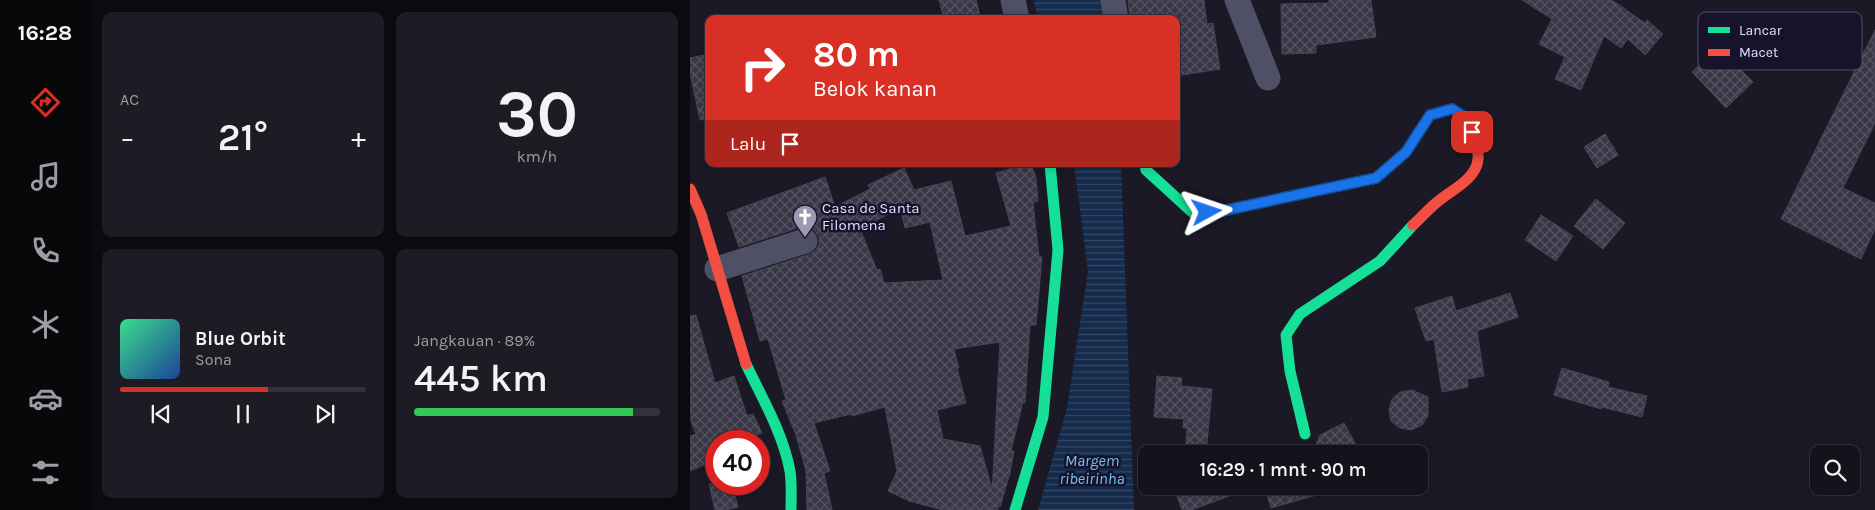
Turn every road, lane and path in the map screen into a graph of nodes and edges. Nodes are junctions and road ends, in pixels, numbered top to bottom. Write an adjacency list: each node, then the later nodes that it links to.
1 (1013, 0): 4 (street)
2 (1113, 0): 5 (street)
3 (1236, 0): 6 (street)
4 (1016, 15)
5 (1115, 15)
6 (1268, 78)
7 (1050, 167): 14 (street)
8 (1146, 167): 12 (street)
9 (690, 189): 11 (street)
10 (805, 241): 11 (street)
11 (717, 269): 13 (street)
12 (1305, 434)
13 (791, 510)
14 (1015, 510)

